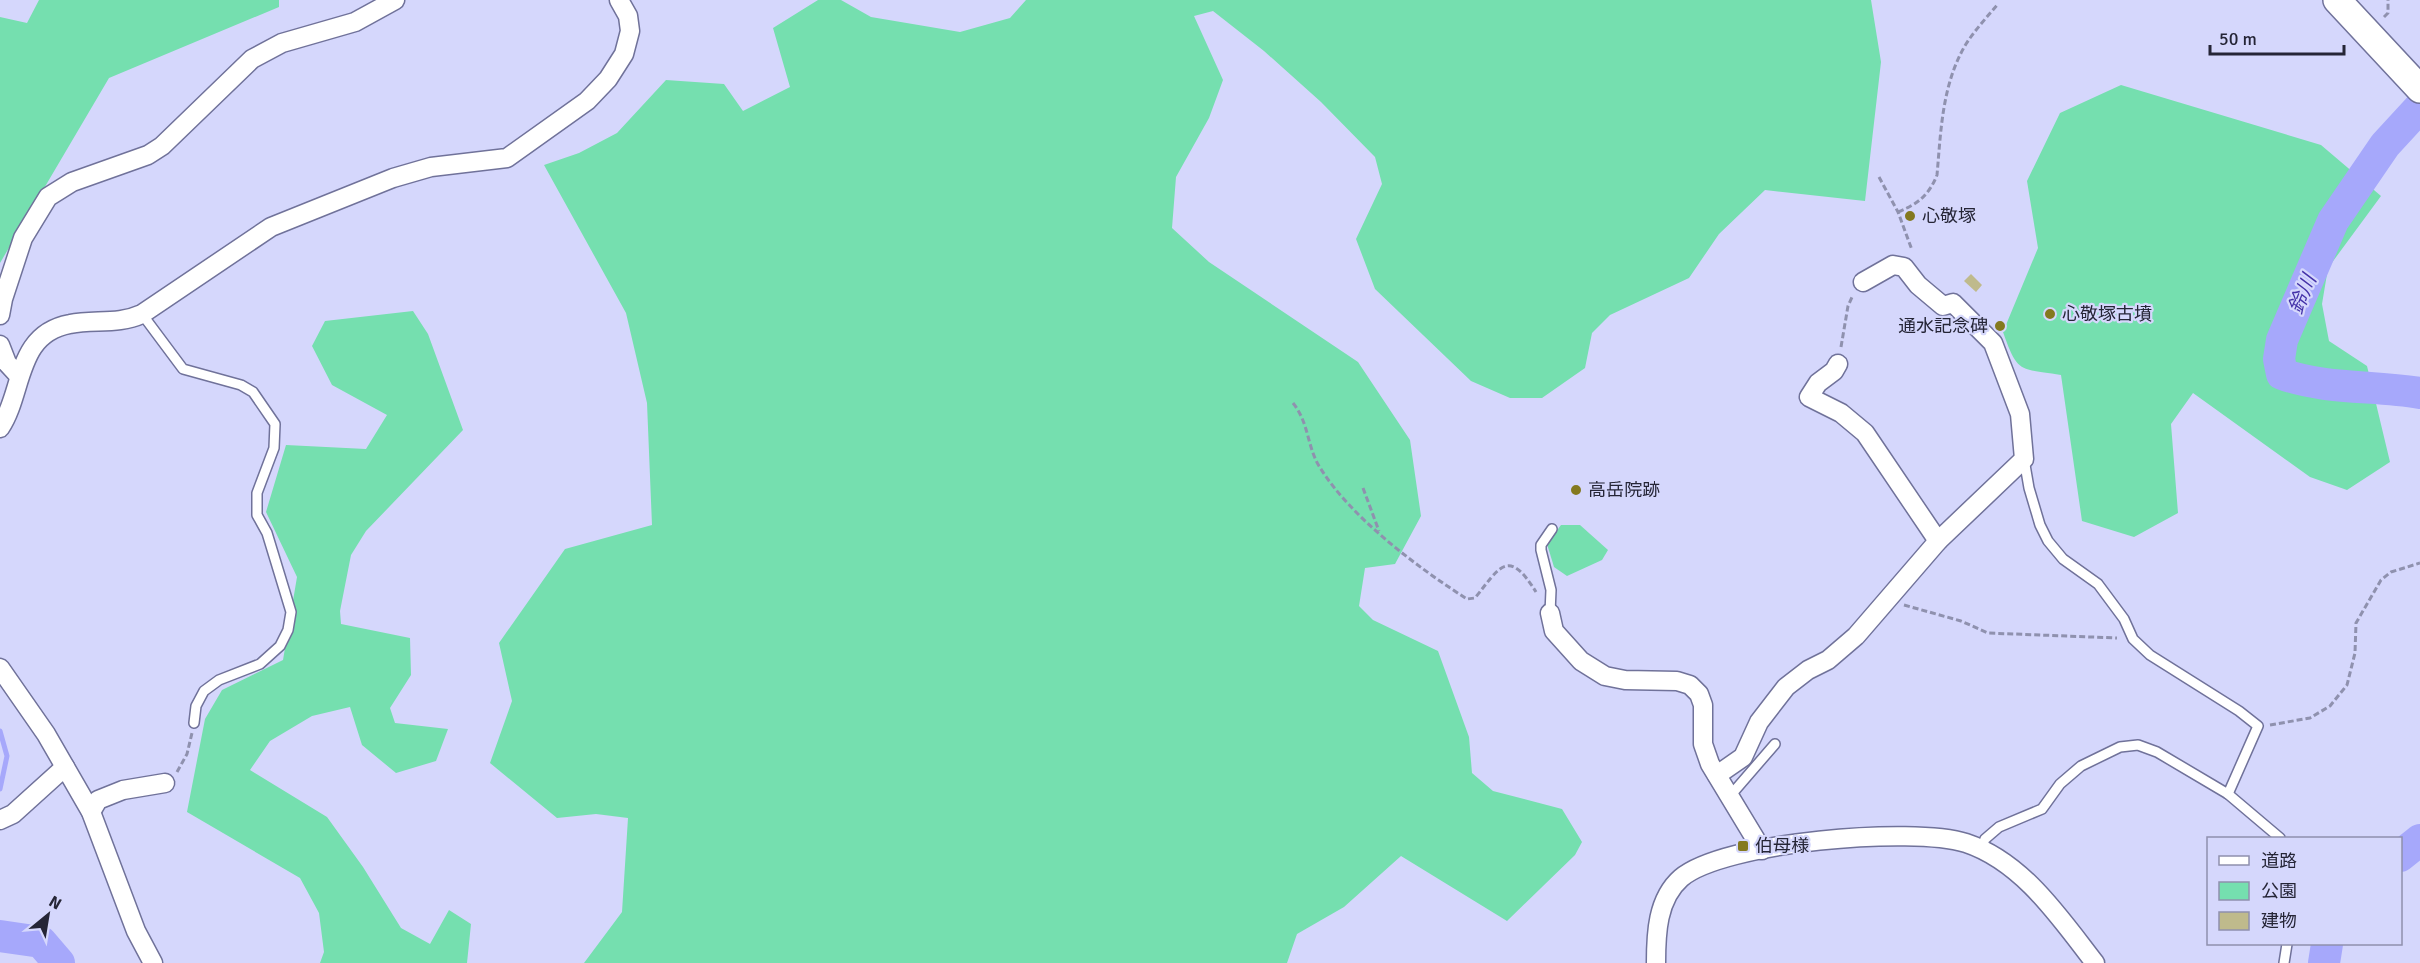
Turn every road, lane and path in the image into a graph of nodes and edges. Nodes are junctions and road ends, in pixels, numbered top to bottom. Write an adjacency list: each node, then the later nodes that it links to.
1 (394, 0): 11 (street)
2 (619, 0): 10 (street)
3 (2337, 0): 5 (main road)
4 (1998, 4): 7 (path)
5 (2413, 81)
6 (1879, 177): 7 (path)
7 (1898, 212): 8 (path)
8 (1912, 252)
9 (1863, 282): 13 (path); 17 (street)
10 (142, 314): 14 (street); 27 (lane)
11 (0, 315)
12 (0, 345): 14 (street)
13 (1838, 364): 21 (street)
14 (18, 375): 16 (street)
15 (1293, 403): 20 (path)
16 (0, 428)
17 (2024, 459): 21 (street); 25 (lane)
18 (1363, 488): 20 (path)
19 (1552, 529): 24 (lane)
20 (1380, 533): 24 (path)
21 (1938, 541): 23 (street)
22 (2420, 563): 28 (path)
23 (1887, 601): 25 (path); 31 (street)
24 (1550, 613): 31 (street)
25 (2133, 639): 28 (lane)
26 (0, 668): 30 (street)
27 (194, 723): 32 (path)
28 (2258, 726): 33 (lane)
29 (1775, 744): 34 (lane)
30 (65, 766): 35 (street); 36 (street)
31 (1717, 776): 34 (street)
32 (165, 783): 35 (street)
33 (2228, 794): 37 (lane); 38 (lane)
34 (1730, 796): 39 (street)
35 (91, 812): 41 (street)
36 (0, 820)
37 (2279, 837)
38 (1980, 849): 39 (street); 43 (street)
39 (1762, 850): 42 (street)
40 (2288, 945): 44 (lane)
41 (153, 963)
42 (1656, 963)
43 (2095, 963)
44 (2284, 963)

